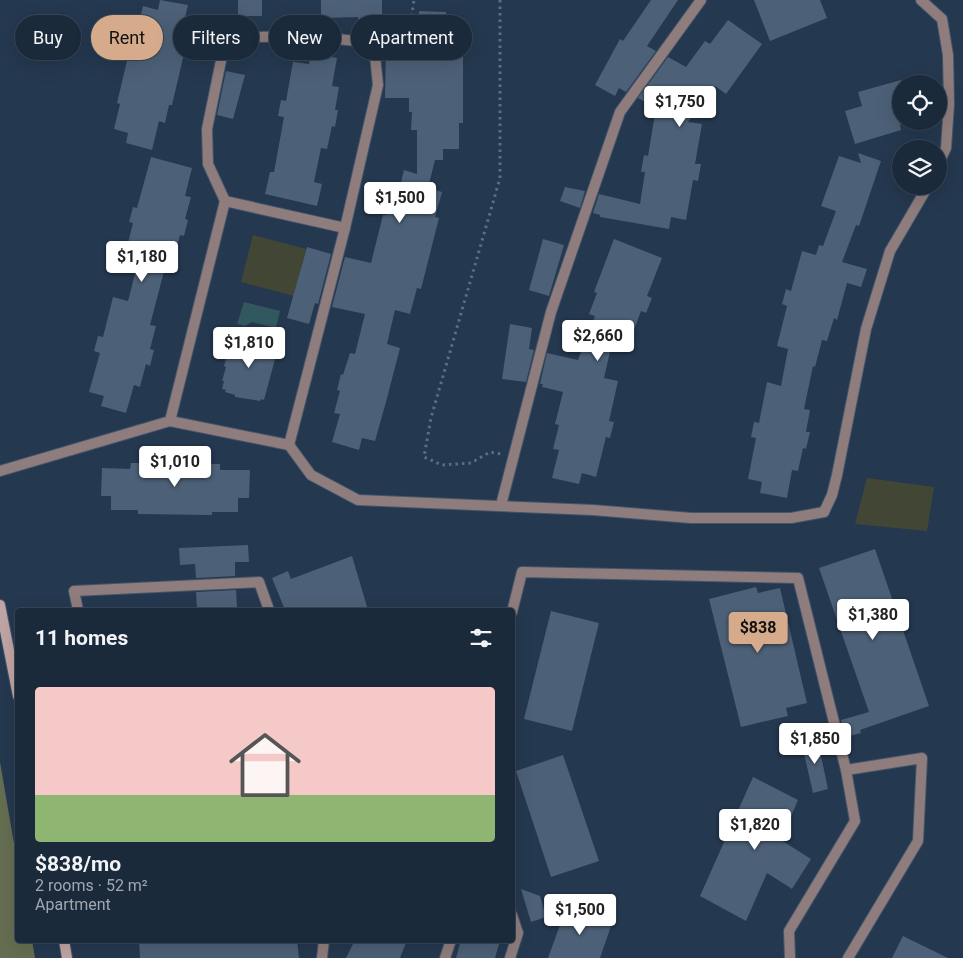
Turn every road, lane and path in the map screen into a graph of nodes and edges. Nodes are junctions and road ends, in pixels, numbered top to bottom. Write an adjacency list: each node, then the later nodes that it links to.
1 (414, 0): 5 (path)
2 (500, 0): 14 (path)
3 (701, 0): 14 (street)
4 (921, 0): 8 (street)
5 (412, 15)
6 (351, 40): 10 (street)
7 (375, 60): 11 (street)
8 (947, 140)
9 (923, 195): 16 (street)
10 (225, 201): 11 (street); 12 (street)
11 (346, 228): 13 (street)
12 (170, 421): 13 (street); 15 (street)
13 (289, 446): 16 (street)
14 (514, 457): 16 (street)
15 (0, 471)
16 (501, 505)
17 (0, 605): 21 (main road)
18 (78, 608): 19 (street)
19 (268, 608)
20 (513, 608): 22 (street)
21 (15, 681)
22 (846, 770): 33 (street); 34 (street)
23 (515, 924): 24 (street)
24 (515, 942)
25 (64, 943): 29 (main road)
26 (324, 943): 30 (street)
27 (450, 943): 31 (street)
28 (515, 943): 32 (street)
29 (67, 958)
30 (322, 958)
31 (445, 958)
32 (510, 958)
33 (790, 958)
34 (848, 958)

